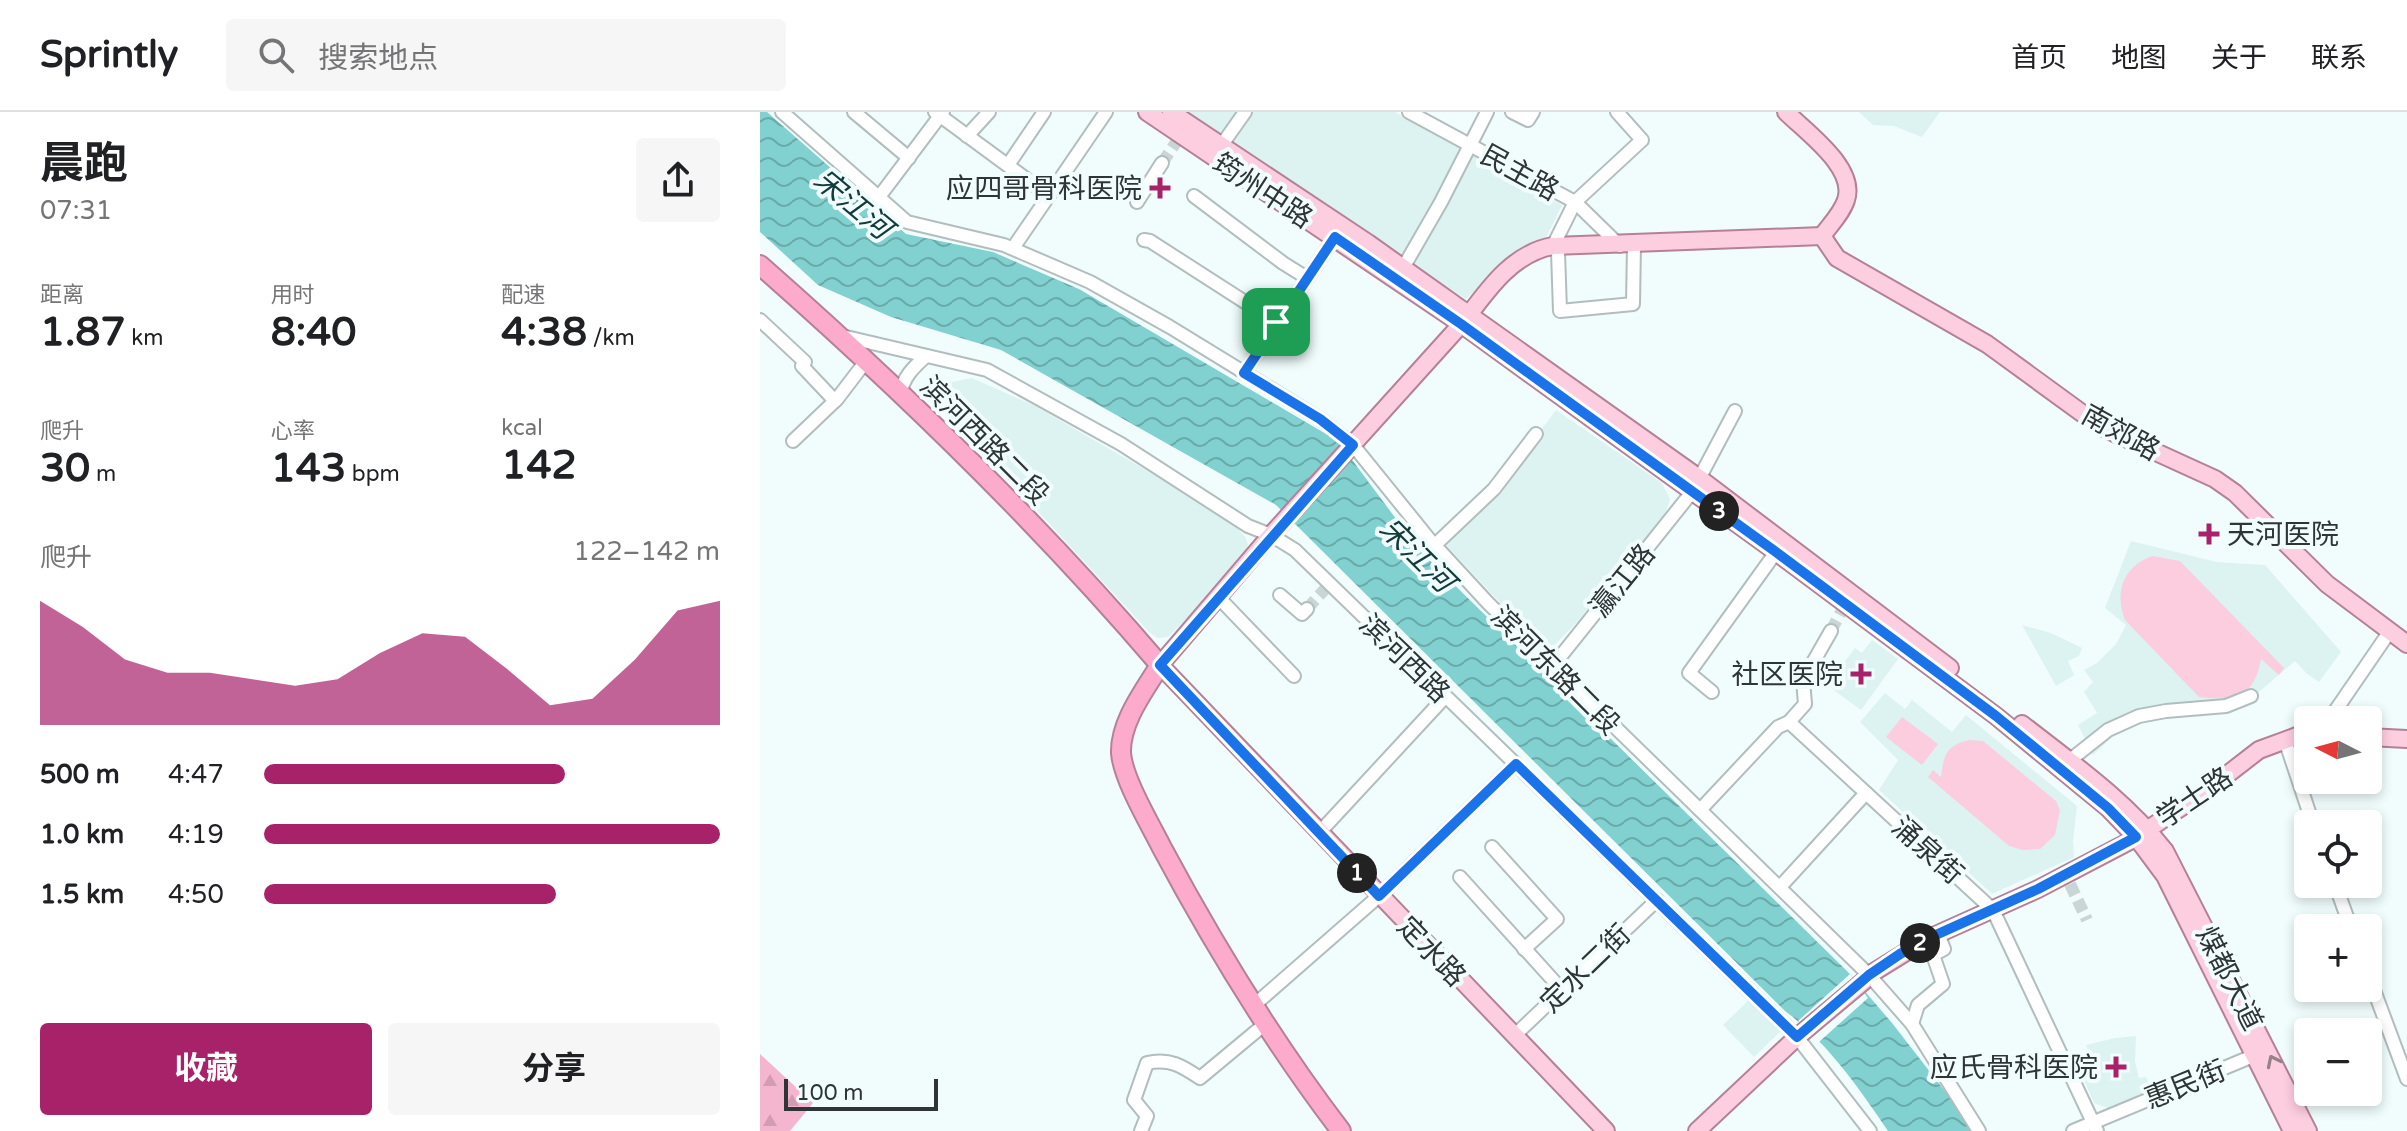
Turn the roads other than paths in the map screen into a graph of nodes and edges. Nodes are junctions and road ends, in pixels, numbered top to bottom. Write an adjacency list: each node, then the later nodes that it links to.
1 (782, 112): 24 (street, 滨河东路二段)
2 (854, 112): 19 (street)
3 (989, 112): 16 (street)
4 (1044, 112): 21 (street)
5 (1106, 112): 22 (street)
6 (1147, 112): 28 (main road, 筠州中路)
7 (1171, 112): 18 (main road, 筠州中路)
8 (1245, 112): 18 (street)
9 (1409, 112): 17 (street, 民主路)
10 (1487, 112): 17 (street)
11 (1512, 112): 12 (street)
12 (1533, 112)
13 (1617, 112): 26 (street)
14 (1786, 112): 27 (main road)
15 (939, 113): 16 (street); 19 (street)
16 (967, 136): 21 (street)
17 (1470, 145): 26 (street, 民主路); 34 (street)
18 (1221, 146): 34 (main road, 筠州中路)
19 (909, 158): 24 (street)
20 (1162, 163): 25 (street)
21 (1008, 165): 22 (street)
22 (1048, 195): 32 (street)
23 (1194, 196): 35 (street)
24 (879, 197): 32 (street, 滨河东路二段)
25 (1137, 202)
26 (1575, 202): 30 (street, 民主路); 31 (street)
27 (1822, 236): 30 (main road); 57 (main road, 南郊路)
28 (1335, 237): 35 (street); 36 (main road, 筠州中路)
29 (1144, 240): 38 (street)
30 (1627, 245): 31 (main road); 31 (street)
31 (1553, 246): 36 (main road)
32 (1013, 248): 42 (street, 滨河东路二段)
33 (760, 265): 39 (highway, 滨河西路二段)
34 (1403, 268): 36 (main road, 筠州中路)
35 (1307, 278): 38 (street)
36 (1465, 319): 48 (main road); 49 (main road, 筠州中路)
37 (760, 320): 44 (street)
38 (1276, 322): 42 (street)
39 (839, 335): 40 (street, 滨河西路); 41 (highway, 滨河西路二段)
40 (926, 356): 43 (street); 50 (street, 滨河西路)
41 (866, 361): 43 (highway, 滨河西路二段); 44 (street)
42 (1244, 373): 48 (street, 滨河东路二段)
43 (900, 394): 59 (highway, 滨河西路二段)
44 (835, 401): 47 (street)
45 (1735, 411): 49 (street, 瀛江路)
46 (1536, 434): 51 (street)
47 (793, 441)
48 (1353, 445): 50 (main road); 51 (street, 滨河东路二段)
49 (1696, 485): 52 (main road); 60 (street, 瀛江路); 71 (main road)
50 (1271, 535): 54 (main road); 64 (street, 滨河西路)
51 (1435, 545): 60 (street, 滨河东路二段)
52 (1776, 552): 62 (street); 77 (main road)
53 (1280, 595): 55 (street)
54 (1219, 598): 59 (main road); 61 (street)
55 (1307, 609)
56 (1831, 631): 66 (street)
57 (2390, 631): 58 (main road, 南郊路); 65 (street)
58 (2407, 644)
59 (1160, 665): 76 (main road, 定水路); 89 (highway)
60 (1552, 667): 74 (street, 滨河东路二段)
61 (1294, 676)
62 (1712, 692)
63 (2251, 696): 71 (street)
64 (1445, 697): 72 (street, 滨河西路); 76 (street)
65 (2339, 706)
66 (1789, 722): 73 (street, 涌泉街); 74 (street)
67 (2294, 737): 70 (main road, 学士路)
68 (2382, 738): 69 (main road)
69 (2407, 739)
70 (2285, 740): 75 (street); 77 (main road, 学士路)
71 (2069, 761): 77 (main road)
72 (1516, 764): 81 (street); 82 (street, 滨河西路)
73 (1866, 793): 80 (street); 83 (street, 涌泉街)
74 (1700, 810): 80 (street, 滨河东路二段)
75 (2308, 810)
76 (1319, 833): 81 (main road, 定水路)
77 (2141, 833): 83 (main road, 学士路); 94 (main road, 煤都大道); 105 (main road, 煤都大道, one-way to 77)
78 (1492, 847): 85 (street)
79 (1460, 877): 85 (street)
80 (1780, 887): 86 (street, 滨河东路二段)
81 (1379, 896): 89 (street); 93 (main road, 定水路)
82 (1657, 900): 87 (street, 定水二街); 92 (street, 滨河西路)
83 (1993, 910): 84 (main road, 学士路); 96 (street, 涌泉街)
84 (1938, 934): 86 (main road, 学士路); 91 (street)
85 (1524, 949): 87 (street)
86 (1866, 978): 91 (street, 滨河东路二段); 92 (main road, 学士路)
87 (1562, 990): 93 (street, 定水二街)
88 (2378, 1002): 95 (street)
89 (1252, 1007): 90 (highway)
90 (1265, 1024): 97 (street); 98 (highway)
91 (1912, 1024): 102 (street, 滨河东路二段)
92 (1801, 1034): 100 (main road); 101 (street, 滨河西路)
93 (1514, 1036): 99 (main road, 定水路)
94 (2253, 1056): 96 (street, 惠民街); 104 (main road, 煤都大道)
95 (2407, 1079)
96 (2095, 1126): 103 (street, 惠民街)
97 (1141, 1131)
98 (1341, 1131)
99 (1606, 1131)
100 (1697, 1131)
101 (1870, 1131)
102 (1979, 1131)
103 (2073, 1131)
104 (2292, 1131)
105 (2308, 1131)

